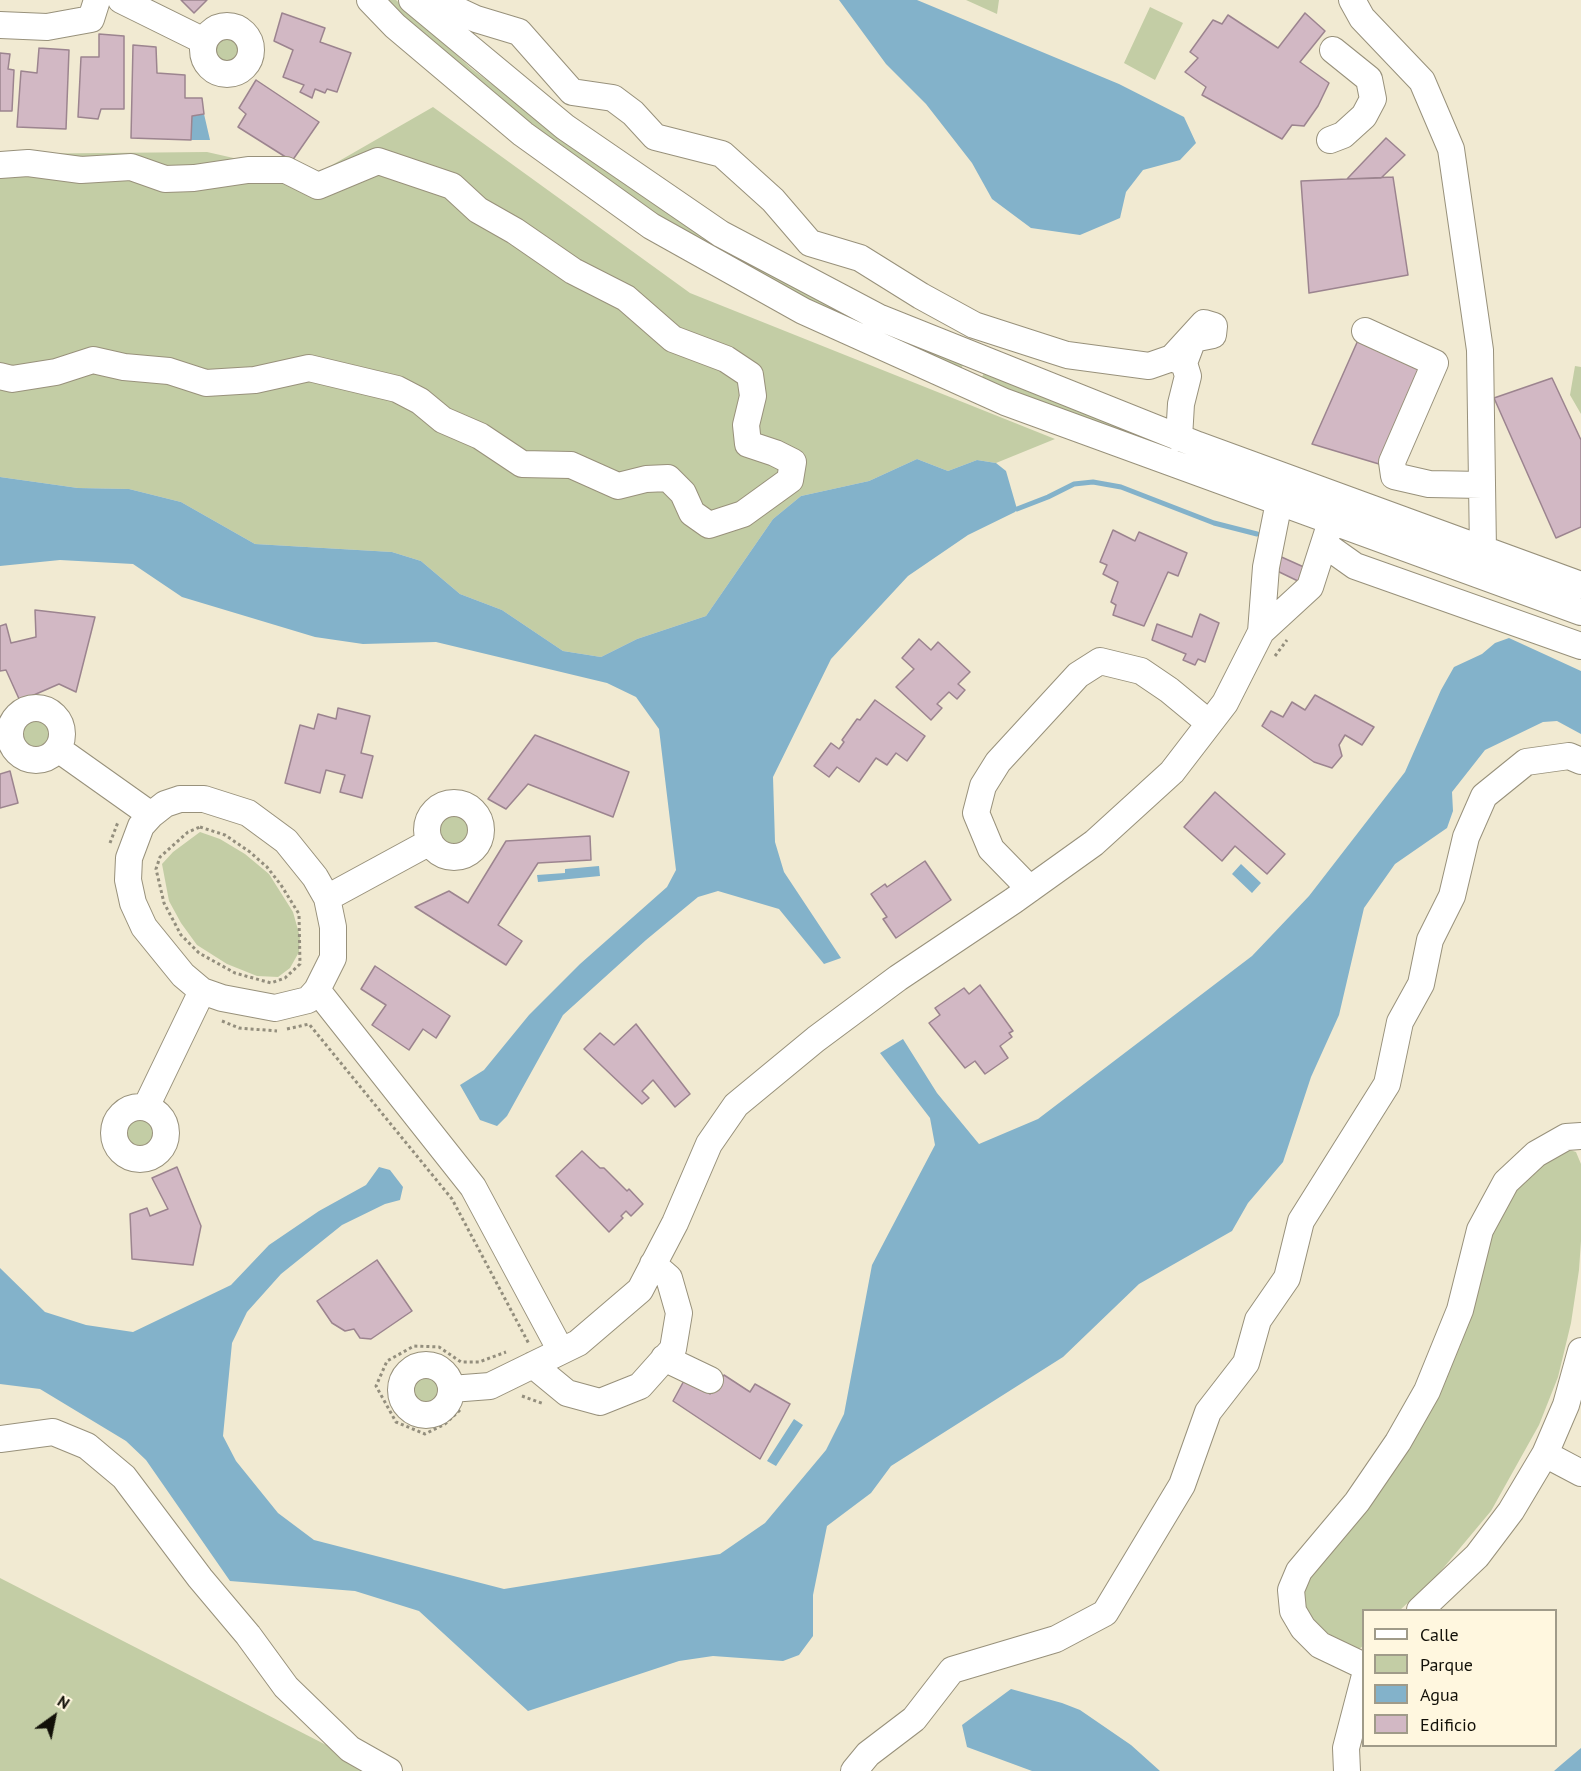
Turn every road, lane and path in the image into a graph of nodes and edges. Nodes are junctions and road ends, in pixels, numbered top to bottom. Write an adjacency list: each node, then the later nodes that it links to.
1 (97, 0): 7 (street)
2 (121, 0): 8 (street)
3 (370, 0): 16 (street)
4 (412, 0): 14 (street)
5 (441, 0): 14 (street)
6 (1352, 0): 15 (street)
7 (0, 25)
8 (204, 41)
9 (1334, 50): 10 (street)
10 (1330, 140)
11 (0, 165): 13 (street)
12 (1365, 331): 15 (street)
13 (0, 376)
14 (1179, 438): 16 (street)
15 (1482, 485): 19 (street)
16 (1284, 490): 17 (street); 18 (street); 22 (street)
17 (1334, 496): 18 (street); 19 (street)
18 (1328, 532): 21 (street); 22 (street); 24 (street)
19 (1483, 550): 20 (street)
20 (1581, 585)
21 (1581, 612)
22 (1261, 632): 26 (street)
23 (1290, 635): 25 (path)
24 (1581, 646)
25 (1274, 658)
26 (1209, 723): 32 (street); 32 (street)
27 (58, 749): 29 (street)
28 (1581, 761): 57 (street)
29 (142, 809): 31 (path); 33 (street); 36 (street)
30 (430, 842): 33 (street)
31 (109, 845)
32 (1030, 889): 40 (street)
33 (327, 898): 35 (street)
34 (300, 947): 34 (path)
35 (317, 990): 36 (street); 42 (street)
36 (202, 991): 38 (street)
37 (220, 1021): 44 (path)
38 (146, 1107)
39 (1581, 1136): 54 (street)
40 (653, 1264): 42 (street); 45 (street)
41 (509, 1351): 47 (path)
42 (561, 1351): 44 (street)
43 (1581, 1351): 51 (street)
44 (531, 1354): 45 (street); 47 (street)
45 (664, 1358): 46 (street)
46 (710, 1380)
47 (457, 1398)
48 (512, 1399): 49 (path)
49 (552, 1407)
50 (0, 1439): 56 (street)
51 (1545, 1454): 52 (street); 53 (street)
52 (1581, 1473)
53 (1422, 1609)
54 (1362, 1665)
55 (1362, 1687): 58 (street)
56 (389, 1771)
57 (854, 1771)
58 (1347, 1771)

